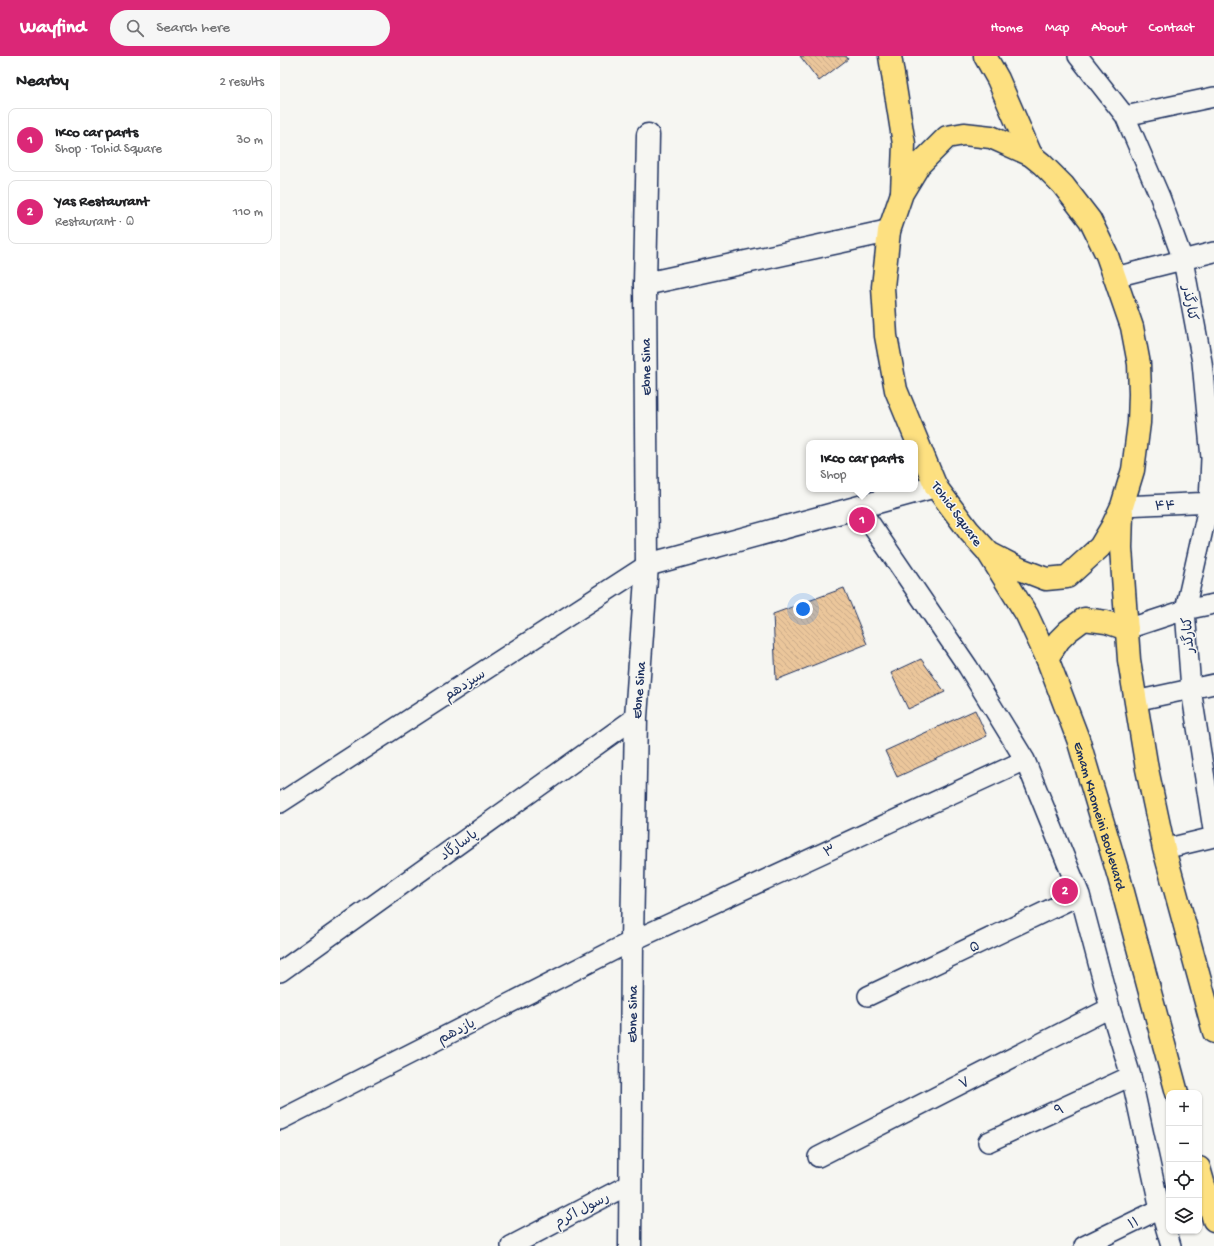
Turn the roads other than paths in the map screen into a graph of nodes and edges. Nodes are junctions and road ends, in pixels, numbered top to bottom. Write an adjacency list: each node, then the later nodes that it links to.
1 (890, 56): 8 (main road)
2 (985, 56): 7 (main road)
3 (1078, 56): 5 (street, کنارگذر)
4 (1214, 97): 5 (street)
5 (1124, 116): 11 (street, کنارگذر)
6 (648, 135): 13 (street, Ebne Sina)
7 (1031, 155): 8 (main road, Tohid Square); 12 (main road, Tohid Square)
8 (902, 193): 9 (main road, Tohid Square)
9 (889, 231): 13 (street); 15 (main road, Tohid Square)
10 (1214, 252): 11 (street)
11 (1183, 260): 12 (street); 14 (street, کنارگذر)
12 (1115, 277): 21 (main road, Tohid Square)
13 (645, 284): 24 (street, Ebne Sina)
14 (1208, 361): 20 (street, کنارگذر)
15 (917, 440)
16 (918, 443): 17 (main road, Tohid Square)
17 (936, 486): 18 (street); 23 (main road, Tohid Square)
18 (918, 491)
19 (914, 492): 22 (street)
20 (1211, 503): 21 (street, ۴۴); 26 (street, کنارگذر)
21 (1122, 506): 23 (main road, Tohid Square); 27 (main road)
22 (859, 507): 24 (street); 33 (street)
23 (988, 553): 28 (main road, Emam Khomeini Boulevard)
24 (647, 565): 32 (street, Ebne Sina); 34 (street, سیزدهم)
25 (1214, 604): 26 (street)
26 (1185, 610): 27 (street); 30 (street, کنارگذر)
27 (1127, 629): 28 (main road); 31 (main road)
28 (1047, 658): 44 (main road, Emam Khomeini Boulevard)
29 (1214, 684): 30 (street)
30 (1190, 689): 31 (street); 35 (street, کنارگذر)
31 (1135, 701): 36 (main road)
32 (636, 717): 38 (street, Ebne Sina); 39 (street, پاسارگاد)
33 (1025, 760): 37 (street); 38 (street, ۳)
34 (280, 802)
35 (1214, 837): 36 (street)
36 (1164, 849): 42 (main road)
37 (1080, 895): 40 (street, ۵); 41 (street)
38 (632, 941): 45 (street, یازدهم); 49 (street, Ebne Sina)
39 (280, 972)
40 (868, 996)
41 (1110, 1008): 43 (street); 47 (street, ۷)
42 (1214, 1032)
43 (1131, 1076): 46 (street, ۹); 50 (street)
44 (1176, 1090)
45 (280, 1120)
46 (988, 1142)
47 (818, 1157)
48 (1202, 1178): 51 (main road)
49 (630, 1184): 52 (street, رسول اکرم); 53 (street, Ebne Sina)
50 (1160, 1209): 54 (street, ۱۱); 55 (street)
51 (1214, 1220)
52 (511, 1246)
53 (630, 1246)
54 (1084, 1246)
55 (1171, 1246)

